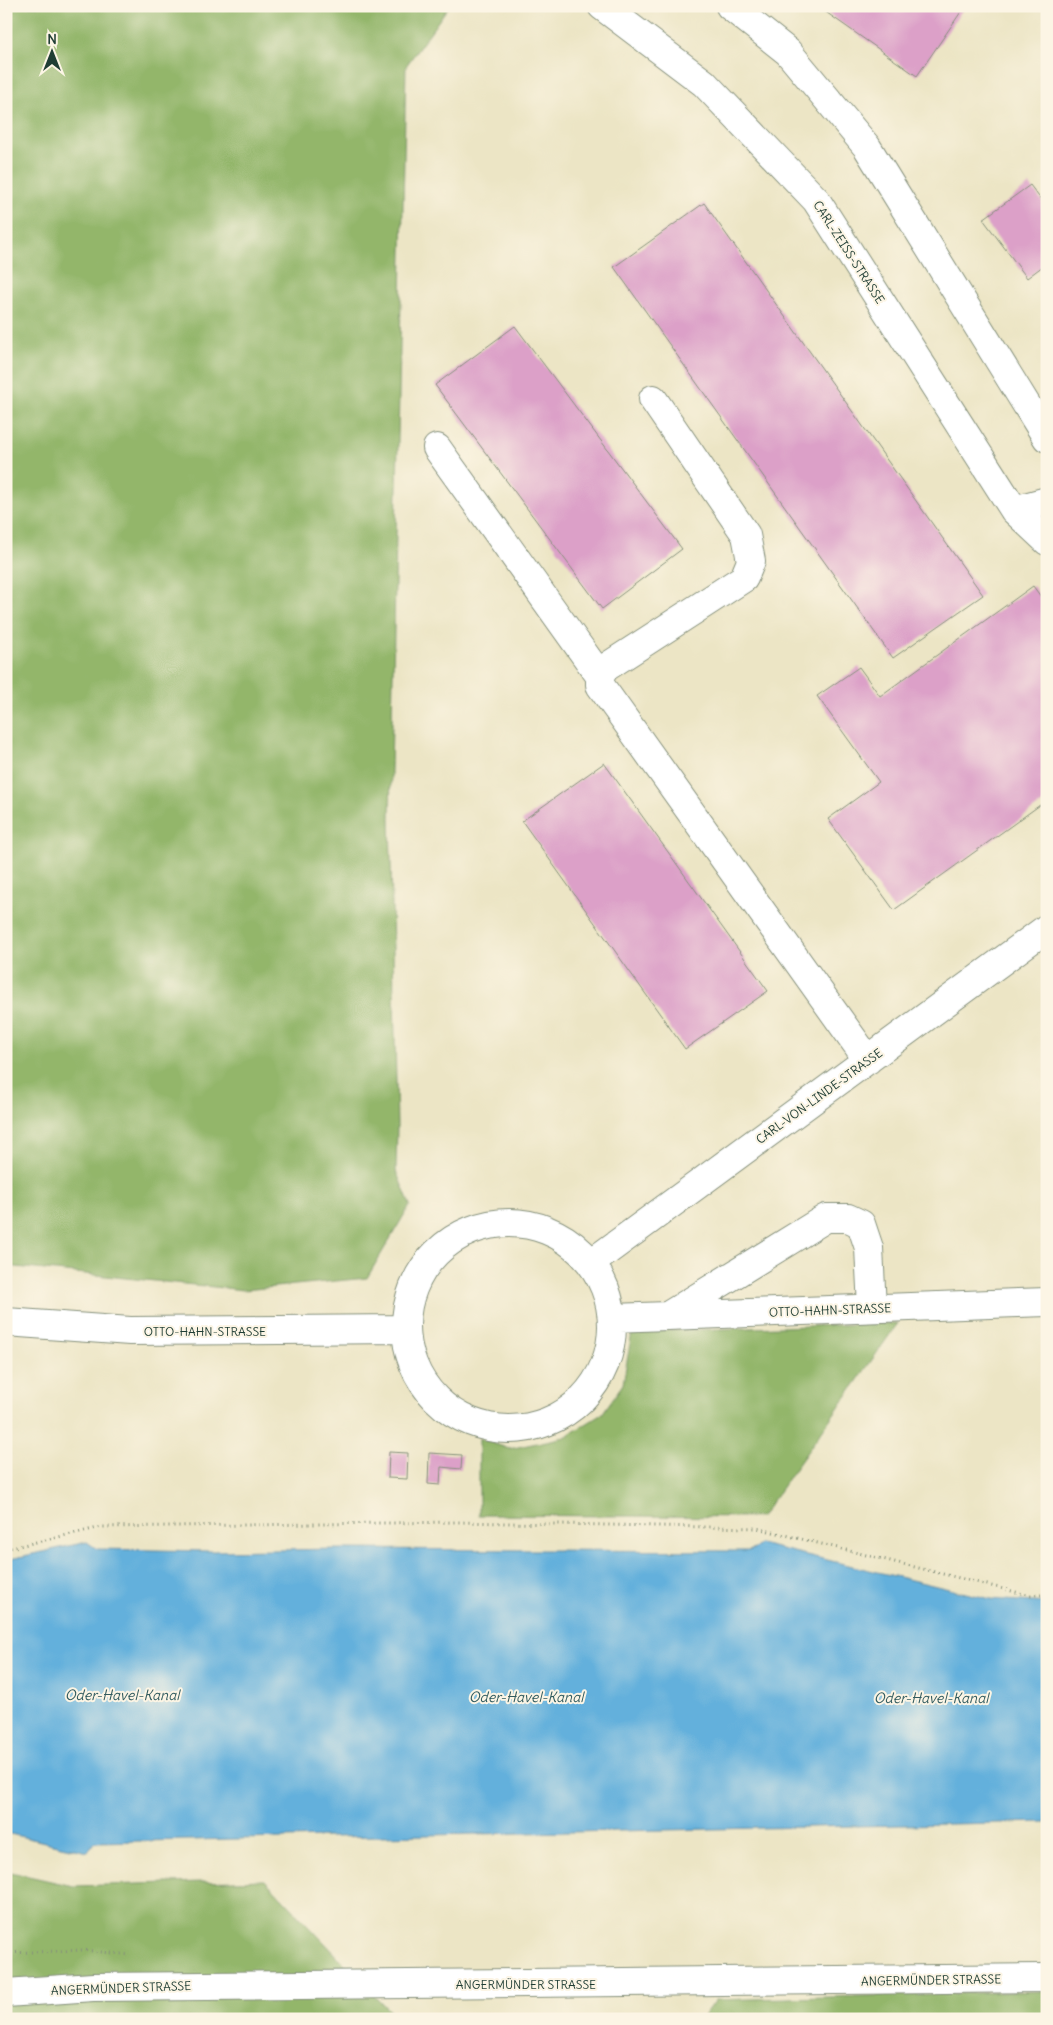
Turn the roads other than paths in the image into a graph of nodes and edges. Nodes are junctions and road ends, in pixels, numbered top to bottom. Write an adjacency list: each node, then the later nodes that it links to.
1 (602, 6): 7 (street, CARL-ZEISS-STRASSE)
2 (730, 6): 4 (street)
3 (653, 399): 9 (street)
4 (1047, 438)
5 (437, 448): 9 (street)
6 (1047, 501): 7 (street)
7 (1014, 510): 8 (street, CARL-ZEISS-STRASSE)
8 (1047, 541)
9 (600, 676): 11 (street)
10 (1047, 928): 11 (street, CARL-VON-LINDE-STRASSE)
11 (868, 1060): 12 (street, CARL-VON-LINDE-STRASSE)
12 (591, 1263): 16 (street); 18 (street)
13 (1047, 1302): 14 (street, OTTO-HAHN-STRASSE)
14 (872, 1308): 15 (street, OTTO-HAHN-STRASSE); 15 (street)
15 (669, 1316): 16 (street, OTTO-HAHN-STRASSE)
16 (612, 1318): 18 (street)
17 (6, 1322): 18 (street, OTTO-HAHN-STRASSE)
18 (404, 1329)
19 (1047, 1978): 20 (street, ANGERMÜNDER STRASSE)
20 (6, 1993)

